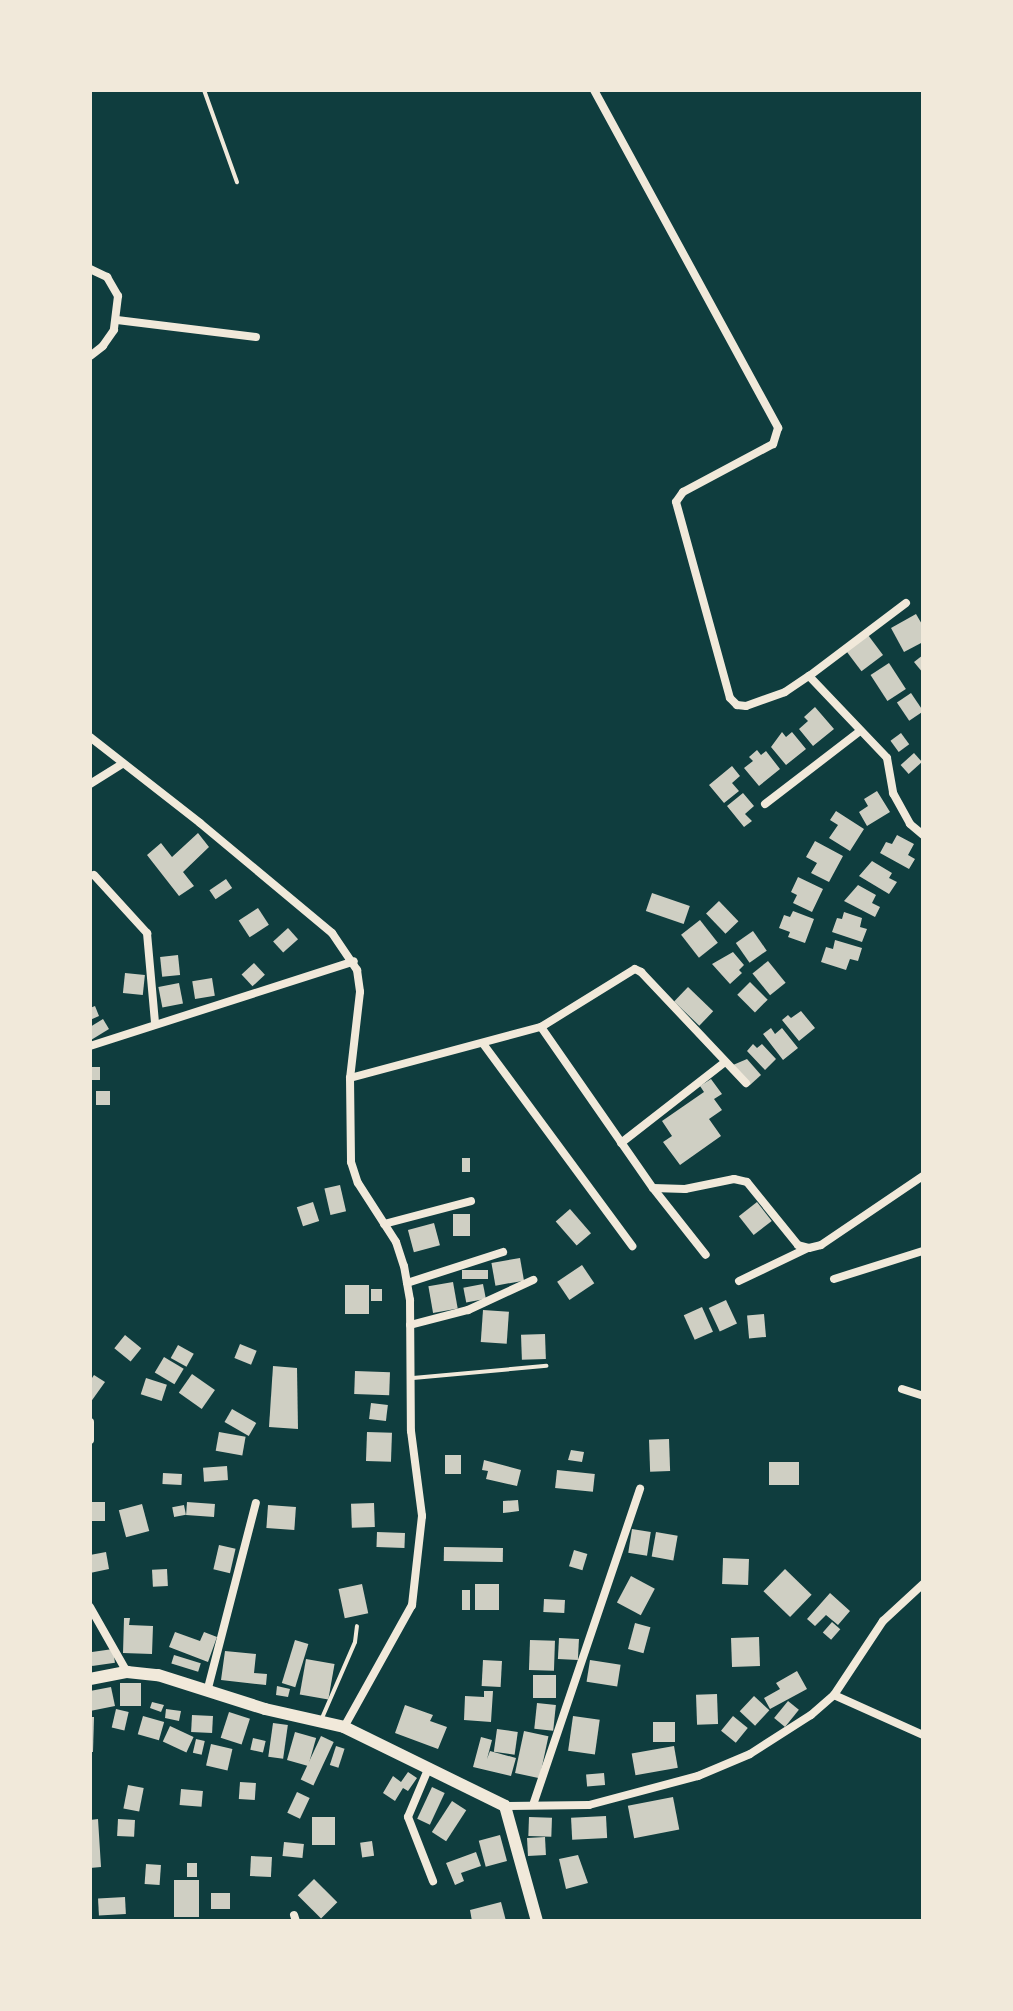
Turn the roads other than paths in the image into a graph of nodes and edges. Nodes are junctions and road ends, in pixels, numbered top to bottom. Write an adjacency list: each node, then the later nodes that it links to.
1 (204, 90): 3 (lane)
2 (594, 90): 9 (street)
3 (237, 182)
4 (90, 269): 5 (street)
5 (117, 320): 6 (street); 7 (street)
6 (256, 337)
7 (90, 356)
8 (906, 603): 9 (street)
9 (809, 676): 10 (street)
10 (860, 731): 14 (street); 15 (street)
11 (90, 737): 12 (street)
12 (123, 763): 13 (street); 17 (street)
13 (90, 784)
14 (765, 804)
15 (923, 835)
16 (94, 875): 18 (street)
17 (354, 961): 18 (street); 23 (street)
18 (155, 1023): 21 (street)
19 (541, 1027): 20 (street); 22 (street); 25 (street)
20 (484, 1045): 23 (street); 30 (street)
21 (90, 1046)
22 (725, 1062): 24 (street); 25 (street)
23 (350, 1078): 29 (street)
24 (746, 1083)
25 (621, 1143): 27 (street)
26 (923, 1176): 31 (street)
27 (653, 1188): 31 (street); 34 (street)
28 (471, 1201): 29 (street)
29 (384, 1224): 38 (street)
30 (632, 1246)
31 (809, 1248): 37 (street)
32 (923, 1251): 35 (street)
33 (503, 1252): 38 (street)
34 (706, 1255)
35 (834, 1279)
36 (533, 1280): 39 (street)
37 (739, 1281)
38 (407, 1283): 39 (street)
39 (410, 1325): 41 (street)
40 (546, 1366): 41 (lane)
41 (410, 1378): 56 (street)
42 (902, 1389): 43 (street)
43 (923, 1396)
44 (90, 1422): 45 (street)
45 (90, 1440)
46 (640, 1489): 59 (street)
47 (256, 1503): 53 (street)
48 (923, 1584): 54 (street)
49 (90, 1607): 51 (street)
50 (357, 1626): 55 (lane)
51 (127, 1672): 52 (main road); 53 (main road)
52 (90, 1679)
53 (208, 1688): 55 (main road)
54 (834, 1695): 57 (street); 59 (street)
55 (321, 1720): 56 (main road)
56 (344, 1727): 58 (main road)
57 (923, 1735)
58 (429, 1767): 60 (main road); 61 (street)
59 (533, 1805): 60 (street)
60 (505, 1806): 62 (main road)
61 (433, 1881)
62 (537, 1921)

